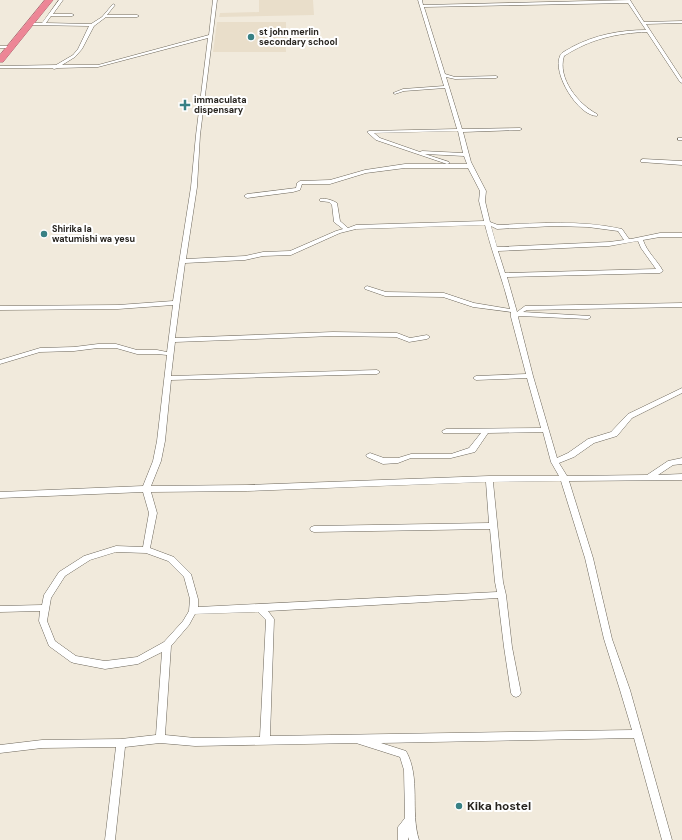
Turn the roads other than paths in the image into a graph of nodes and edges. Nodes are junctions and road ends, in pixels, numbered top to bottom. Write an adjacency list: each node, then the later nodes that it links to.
1 (49, 0): 13 (highway)
2 (60, 0): 7 (street)
3 (215, 0): 17 (street)
4 (628, 1): 5 (street); 12 (street)
5 (421, 3): 23 (street)
6 (113, 5): 9 (street)
7 (49, 15): 8 (street); 14 (street)
8 (72, 15)
9 (104, 16): 10 (street); 15 (street)
10 (137, 16)
11 (682, 22): 12 (street)
12 (643, 23): 16 (street)
13 (29, 24): 14 (street); 19 (highway)
14 (42, 24): 15 (street)
15 (92, 25): 22 (street)
16 (647, 31): 25 (street); 28 (street)
17 (211, 36): 22 (street); 45 (street)
18 (0, 47): 19 (street)
19 (11, 47): 20 (highway)
20 (0, 60)
21 (0, 68): 22 (street)
22 (54, 68)
23 (442, 75): 24 (street); 26 (street)
24 (496, 77)
25 (682, 82)
26 (446, 87): 27 (street); 30 (street)
27 (395, 93)
28 (595, 115)
29 (520, 129): 30 (street)
30 (460, 130): 31 (street); 32 (street)
31 (418, 152): 32 (street); 35 (street)
32 (466, 155): 36 (street)
33 (643, 161): 34 (street)
34 (682, 163)
35 (455, 165): 36 (street); 37 (street)
36 (469, 166): 39 (street)
37 (247, 196)
38 (322, 200): 40 (street)
39 (489, 223): 40 (street); 43 (street); 44 (street)
40 (346, 229): 45 (street)
41 (682, 235): 42 (street)
42 (640, 240): 43 (street); 46 (street)
43 (629, 241): 44 (street)
44 (494, 249): 46 (street)
45 (182, 261): 48 (street)
46 (503, 275): 51 (street)
47 (367, 288): 51 (street)
48 (176, 303): 50 (street); 54 (street)
49 (682, 305): 51 (street)
50 (0, 308)
51 (515, 314): 52 (street); 58 (street)
52 (588, 316)
53 (426, 337): 54 (street)
54 (172, 340): 55 (street)
55 (171, 354): 56 (street); 59 (street)
56 (0, 362)
57 (377, 372): 59 (street)
58 (530, 376): 60 (street); 62 (street)
59 (168, 378): 72 (street)
60 (476, 378)
61 (682, 390): 67 (street)
62 (546, 430): 64 (street); 67 (street)
63 (446, 431): 64 (street)
64 (486, 431): 65 (street)
65 (370, 455)
66 (682, 461): 69 (street)
67 (555, 462): 68 (street)
68 (564, 477): 69 (street); 71 (street); 86 (street)
69 (648, 477): 70 (street)
70 (682, 477)
71 (489, 479): 72 (street); 74 (street)
72 (146, 489): 73 (street); 76 (street)
73 (1, 496)
74 (493, 526): 75 (street); 77 (street)
75 (314, 529)
76 (146, 550): 78 (street); 82 (street)
77 (502, 595): 80 (street); 85 (street)
78 (45, 608): 81 (street); 84 (street)
79 (260, 608): 80 (street); 82 (street); 83 (street)
80 (278, 608): 83 (street)
81 (0, 609)
82 (193, 611): 84 (street)
83 (270, 619): 89 (street)
84 (167, 645): 88 (street)
85 (516, 694)
86 (637, 734): 87 (street); 96 (street)
87 (354, 738): 89 (street); 92 (street)
88 (160, 739): 89 (street); 90 (street)
89 (265, 741)
90 (121, 743): 91 (street); 93 (street)
91 (0, 749)
92 (409, 820): 94 (street); 95 (street)
93 (110, 840)
94 (403, 840)
95 (414, 840)
96 (667, 840)

